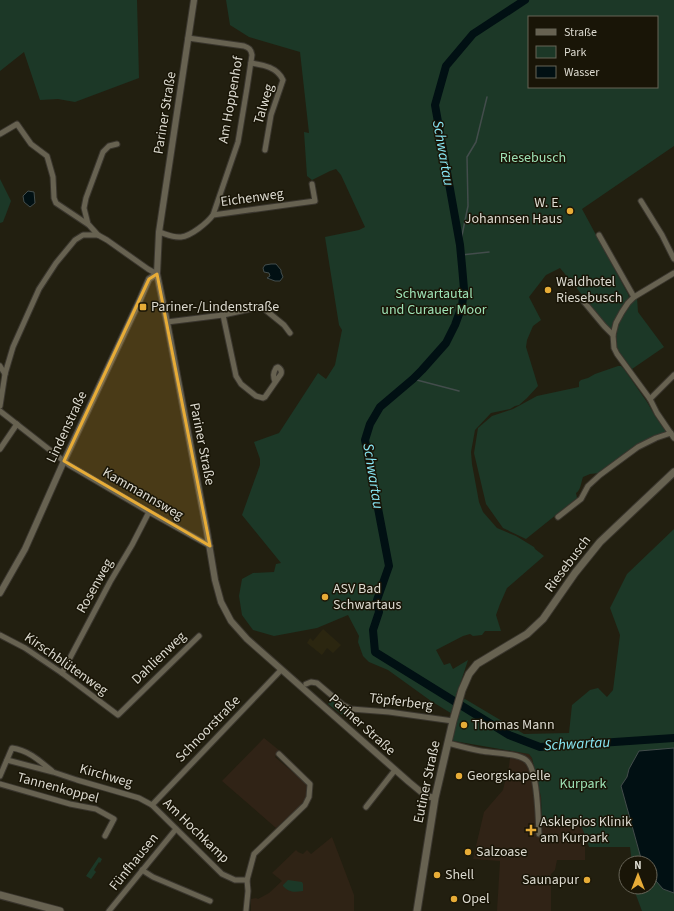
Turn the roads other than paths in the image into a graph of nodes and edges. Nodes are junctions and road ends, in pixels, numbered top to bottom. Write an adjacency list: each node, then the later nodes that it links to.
1 (194, 0): 2 (street, Pariner Straße)
2 (188, 38): 3 (street, Am Hoppenhof); 11 (street, Pariner Straße)
3 (251, 63): 6 (street, Talweg); 9 (street, Am Hoppenhof)
4 (0, 134): 10 (street)
5 (117, 144): 10 (street)
6 (265, 150)
7 (312, 184): 9 (street, Eichenweg)
8 (641, 201): 14 (street)
9 (213, 216): 11 (street, Eichenweg)
10 (88, 225): 12 (street)
11 (158, 232): 16 (street, Pariner Straße)
12 (98, 235): 16 (street); 24 (street)
13 (599, 235): 17 (street)
14 (674, 259)
15 (674, 273): 17 (street)
16 (157, 274): 20 (street, Pariner Straße); 33 (street, Lindenstraße)
17 (634, 297): 22 (street)
18 (584, 302): 22 (street)
19 (223, 315): 20 (street); 21 (street); 26 (street)
20 (167, 322): 37 (street, Pariner Straße)
21 (290, 333)
22 (613, 335): 27 (street)
23 (0, 366): 24 (street)
24 (5, 374): 28 (street)
25 (674, 375): 27 (street)
26 (275, 382)
27 (650, 399): 31 (street)
28 (0, 406)
29 (0, 410): 30 (street, Kammannsweg)
30 (17, 424): 32 (street); 33 (street, Kammannsweg)
31 (672, 435): 36 (street)
32 (0, 449)
33 (64, 461): 35 (street, Kammannsweg); 38 (street, Lindenstraße)
34 (674, 472): 41 (main road, Riesebusch)
35 (149, 512): 37 (street, Kammannsweg); 43 (street, Rosenweg)
36 (558, 517)
37 (210, 546): 42 (street, Pariner Straße)
38 (0, 593)
39 (0, 635): 43 (street, Kirschblütenweg)
40 (199, 636): 45 (street, Dahlienweg)
41 (477, 664): 46 (main road, Eutiner Straße)
42 (281, 670): 50 (street, Pariner Straße); 55 (street, Schnoorstraße)
43 (62, 673): 45 (street, Kirschblütenweg)
44 (306, 684): 46 (street, Töpferberg)
45 (118, 715)
46 (453, 721): 47 (main road, Eutiner Straße)
47 (448, 743): 54 (main road, Eutiner Straße); 58 (street)
48 (279, 754): 61 (street, Am Hochkamp)
49 (7, 760): 51 (street, Kirchweg); 51 (street, Kirchweg); 52 (street, Kirchweg)
50 (395, 770): 54 (street, Pariner Straße); 56 (street)
51 (53, 772): 55 (street, Kirchweg)
52 (0, 776)
53 (0, 784): 59 (street, Tannenkoppel)
54 (435, 798): 67 (main road, Eutiner Straße)
55 (152, 805): 57 (street, Am Hochkamp)
56 (366, 807)
57 (176, 829): 60 (street, Fünfhausen); 61 (street, Am Hochkamp)
58 (539, 834)
59 (106, 836)
60 (142, 870): 63 (street); 65 (street, Fünfhausen)
61 (247, 880): 66 (street, Am Hochkamp)
62 (0, 895): 64 (main road)
63 (210, 901)
64 (60, 911)
65 (110, 911)
66 (246, 911)
67 (417, 911)

